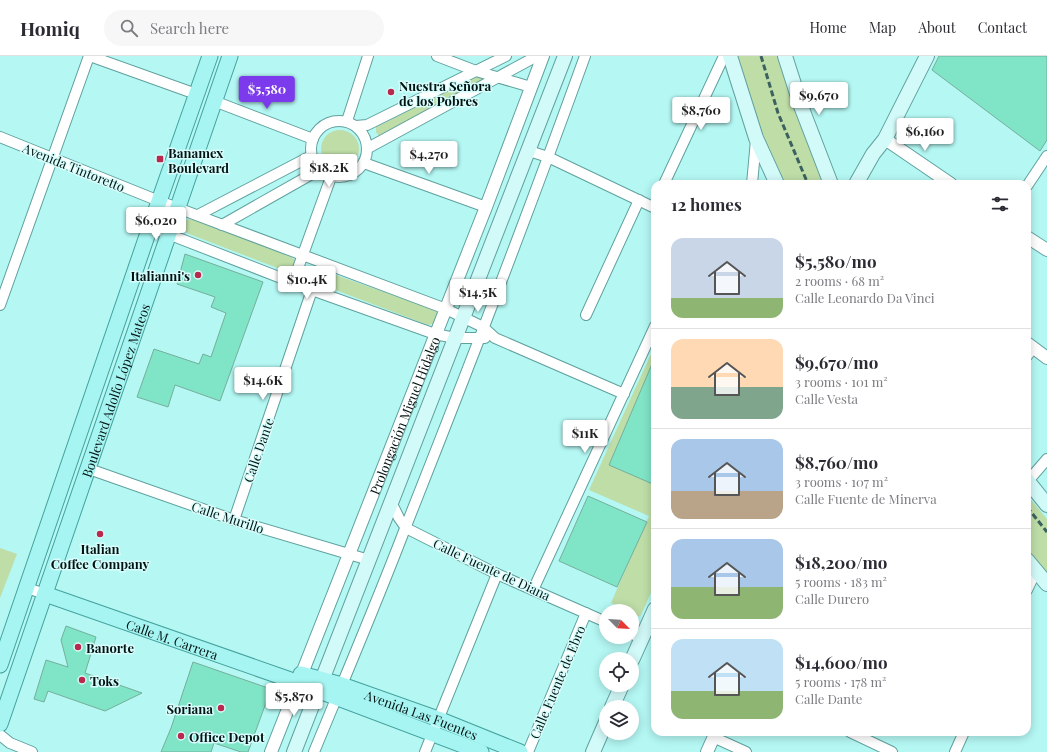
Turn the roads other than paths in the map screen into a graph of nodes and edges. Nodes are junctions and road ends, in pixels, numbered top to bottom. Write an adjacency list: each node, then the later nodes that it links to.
1 (90, 56): 18 (street); 31 (street)
2 (210, 56): 18 (main road, Boulevard Adolfo López Mateos)
3 (230, 56): 19 (main road, Boulevard Adolfo López Mateos)
4 (368, 56): 20 (street)
5 (437, 56): 15 (street)
6 (506, 56): 15 (street)
7 (537, 56): 16 (street)
8 (543, 56): 17 (street, Prolongación Miguel Hidalgo)
9 (565, 56): 27 (main road, Prolongación Miguel Hidalgo)
10 (584, 56): 29 (street)
11 (724, 56): 35 (street)
12 (730, 56): 23 (main road)
13 (786, 56): 38 (main road)
14 (926, 56): 25 (main road)
15 (476, 71): 16 (street); 21 (street)
16 (498, 77): 17 (street); 26 (street)
17 (531, 88): 45 (street, Prolongación Miguel Hidalgo)
18 (196, 94): 43 (main road, Boulevard Adolfo López Mateos)
19 (214, 101): 24 (street); 46 (main road, Boulevard Adolfo López Mateos)
20 (346, 121): 21 (street); 24 (street)
21 (356, 126): 26 (street)
22 (0, 137): 31 (street, Avenida Tintoretto)
23 (756, 138): 36 (street); 37 (main road)
24 (313, 139): 28 (street)
25 (885, 139): 39 (main road); 40 (street)
26 (368, 148): 32 (street)
27 (529, 151): 29 (street); 59 (main road, Prolongación Miguel Hidalgo)
28 (311, 156): 33 (street); 47 (street)
29 (548, 156): 42 (street); 60 (street)
30 (1047, 156): 41 (street)
31 (53, 158): 43 (street, Avenida Tintoretto); 56 (street)
32 (364, 163): 34 (street); 45 (street)
33 (319, 170): 34 (street); 48 (street)
34 (331, 177): 53 (street)
35 (666, 180)
36 (752, 180)
37 (775, 180)
38 (829, 180)
39 (858, 180)
40 (945, 180)
41 (1031, 180)
42 (639, 200): 44 (street); 58 (street)
43 (159, 201): 46 (street, Avenida Tintoretto); 49 (main road, Boulevard Adolfo López Mateos)
44 (651, 204)
45 (486, 207): 57 (street, Prolongación Miguel Hidalgo)
46 (177, 208): 47 (street, Avenida Tintoretto); 50 (main road, Boulevard Adolfo López Mateos)
47 (198, 215): 48 (street, Avenida Tintoretto)
48 (222, 225): 53 (street, Avenida Tintoretto)
49 (150, 227): 50 (street); 84 (main road, Boulevard Adolfo López Mateos)
50 (169, 234): 54 (street); 70 (main road, Boulevard Adolfo López Mateos)
51 (1031, 240): 52 (street)
52 (1047, 250)
53 (302, 256): 54 (street); 57 (street, Avenida Tintoretto)
54 (293, 282): 55 (street)
55 (312, 290): 61 (street); 75 (street, Calle Dante)
56 (0, 305)
57 (446, 309): 59 (street, Avenida Tintoretto); 61 (street, Prolongación Miguel Hidalgo)
58 (586, 315)
59 (463, 318): 60 (street, Avenida Tintoretto); 63 (main road, Prolongación Miguel Hidalgo)
60 (483, 327): 64 (street); 65 (street)
61 (435, 334): 63 (street); 77 (street, Prolongación Miguel Hidalgo)
62 (651, 335): 68 (street)
63 (455, 338): 65 (street); 73 (main road, Prolongación Miguel Hidalgo)
64 (494, 338): 65 (street); 68 (street)
65 (479, 339): 76 (street)
66 (1031, 350): 67 (street)
67 (1047, 358)
68 (624, 394): 85 (street)
69 (1047, 459): 71 (street)
70 (89, 469): 75 (street, Calle Murillo); 86 (main road, Boulevard Adolfo López Mateos)
71 (1031, 478)
72 (1031, 485): 74 (main road)
73 (391, 502): 76 (street); 78 (main road, Prolongación Miguel Hidalgo)
74 (1047, 505)
75 (234, 520): 77 (street, Calle Murillo)
76 (406, 528): 81 (street, Calle Fuente de Diana); 94 (street)
77 (349, 553): 78 (street, Calle Murillo); 92 (street, Prolongación Miguel Hidalgo)
78 (368, 560): 93 (main road, Prolongación Miguel Hidalgo)
79 (1031, 565): 80 (main road)
80 (1036, 571): 82 (street); 83 (main road)
81 (496, 574): 85 (street, Calle Fuente de Diana); 96 (street)
82 (1031, 582)
83 (1047, 584)
84 (27, 588): 86 (street, Calle M. Carrera); 91 (main road, Boulevard Adolfo López Mateos)
85 (533, 590): 87 (street, Calle Fuente de Diana)
86 (45, 594): 92 (main road, Calle M. Carrera); 95 (main road, Boulevard Adolfo López Mateos)
87 (586, 613): 89 (street, Calle Fuente de Diana); 110 (street, Calle Fuente de Ebro)
88 (651, 615): 90 (main road)
89 (599, 619)
90 (639, 633)
91 (0, 665)
92 (300, 678): 93 (main road, Calle M. Carrera); 104 (street, Prolongación Miguel Hidalgo)
93 (320, 685): 94 (main road, Avenida Las Fuentes); 105 (main road, Prolongación Miguel Hidalgo)
94 (339, 691): 96 (main road, Avenida Las Fuentes); 106 (street)
95 (0, 724)
96 (436, 726): 107 (street); 108 (main road, Avenida Las Fuentes); 109 (main road, Avenida Las Fuentes)
97 (0, 735): 103 (street)
98 (714, 736): 112 (street)
99 (716, 736): 113 (street)
100 (858, 736): 114 (street)
101 (962, 736): 115 (street)
102 (599, 738): 111 (main road)
103 (32, 752)
104 (271, 752)
105 (294, 752)
106 (314, 752)
107 (425, 752)
108 (481, 752)
109 (520, 752)
110 (528, 752)
111 (593, 752)
112 (707, 752)
113 (746, 752)
114 (892, 752)
115 (955, 752)

